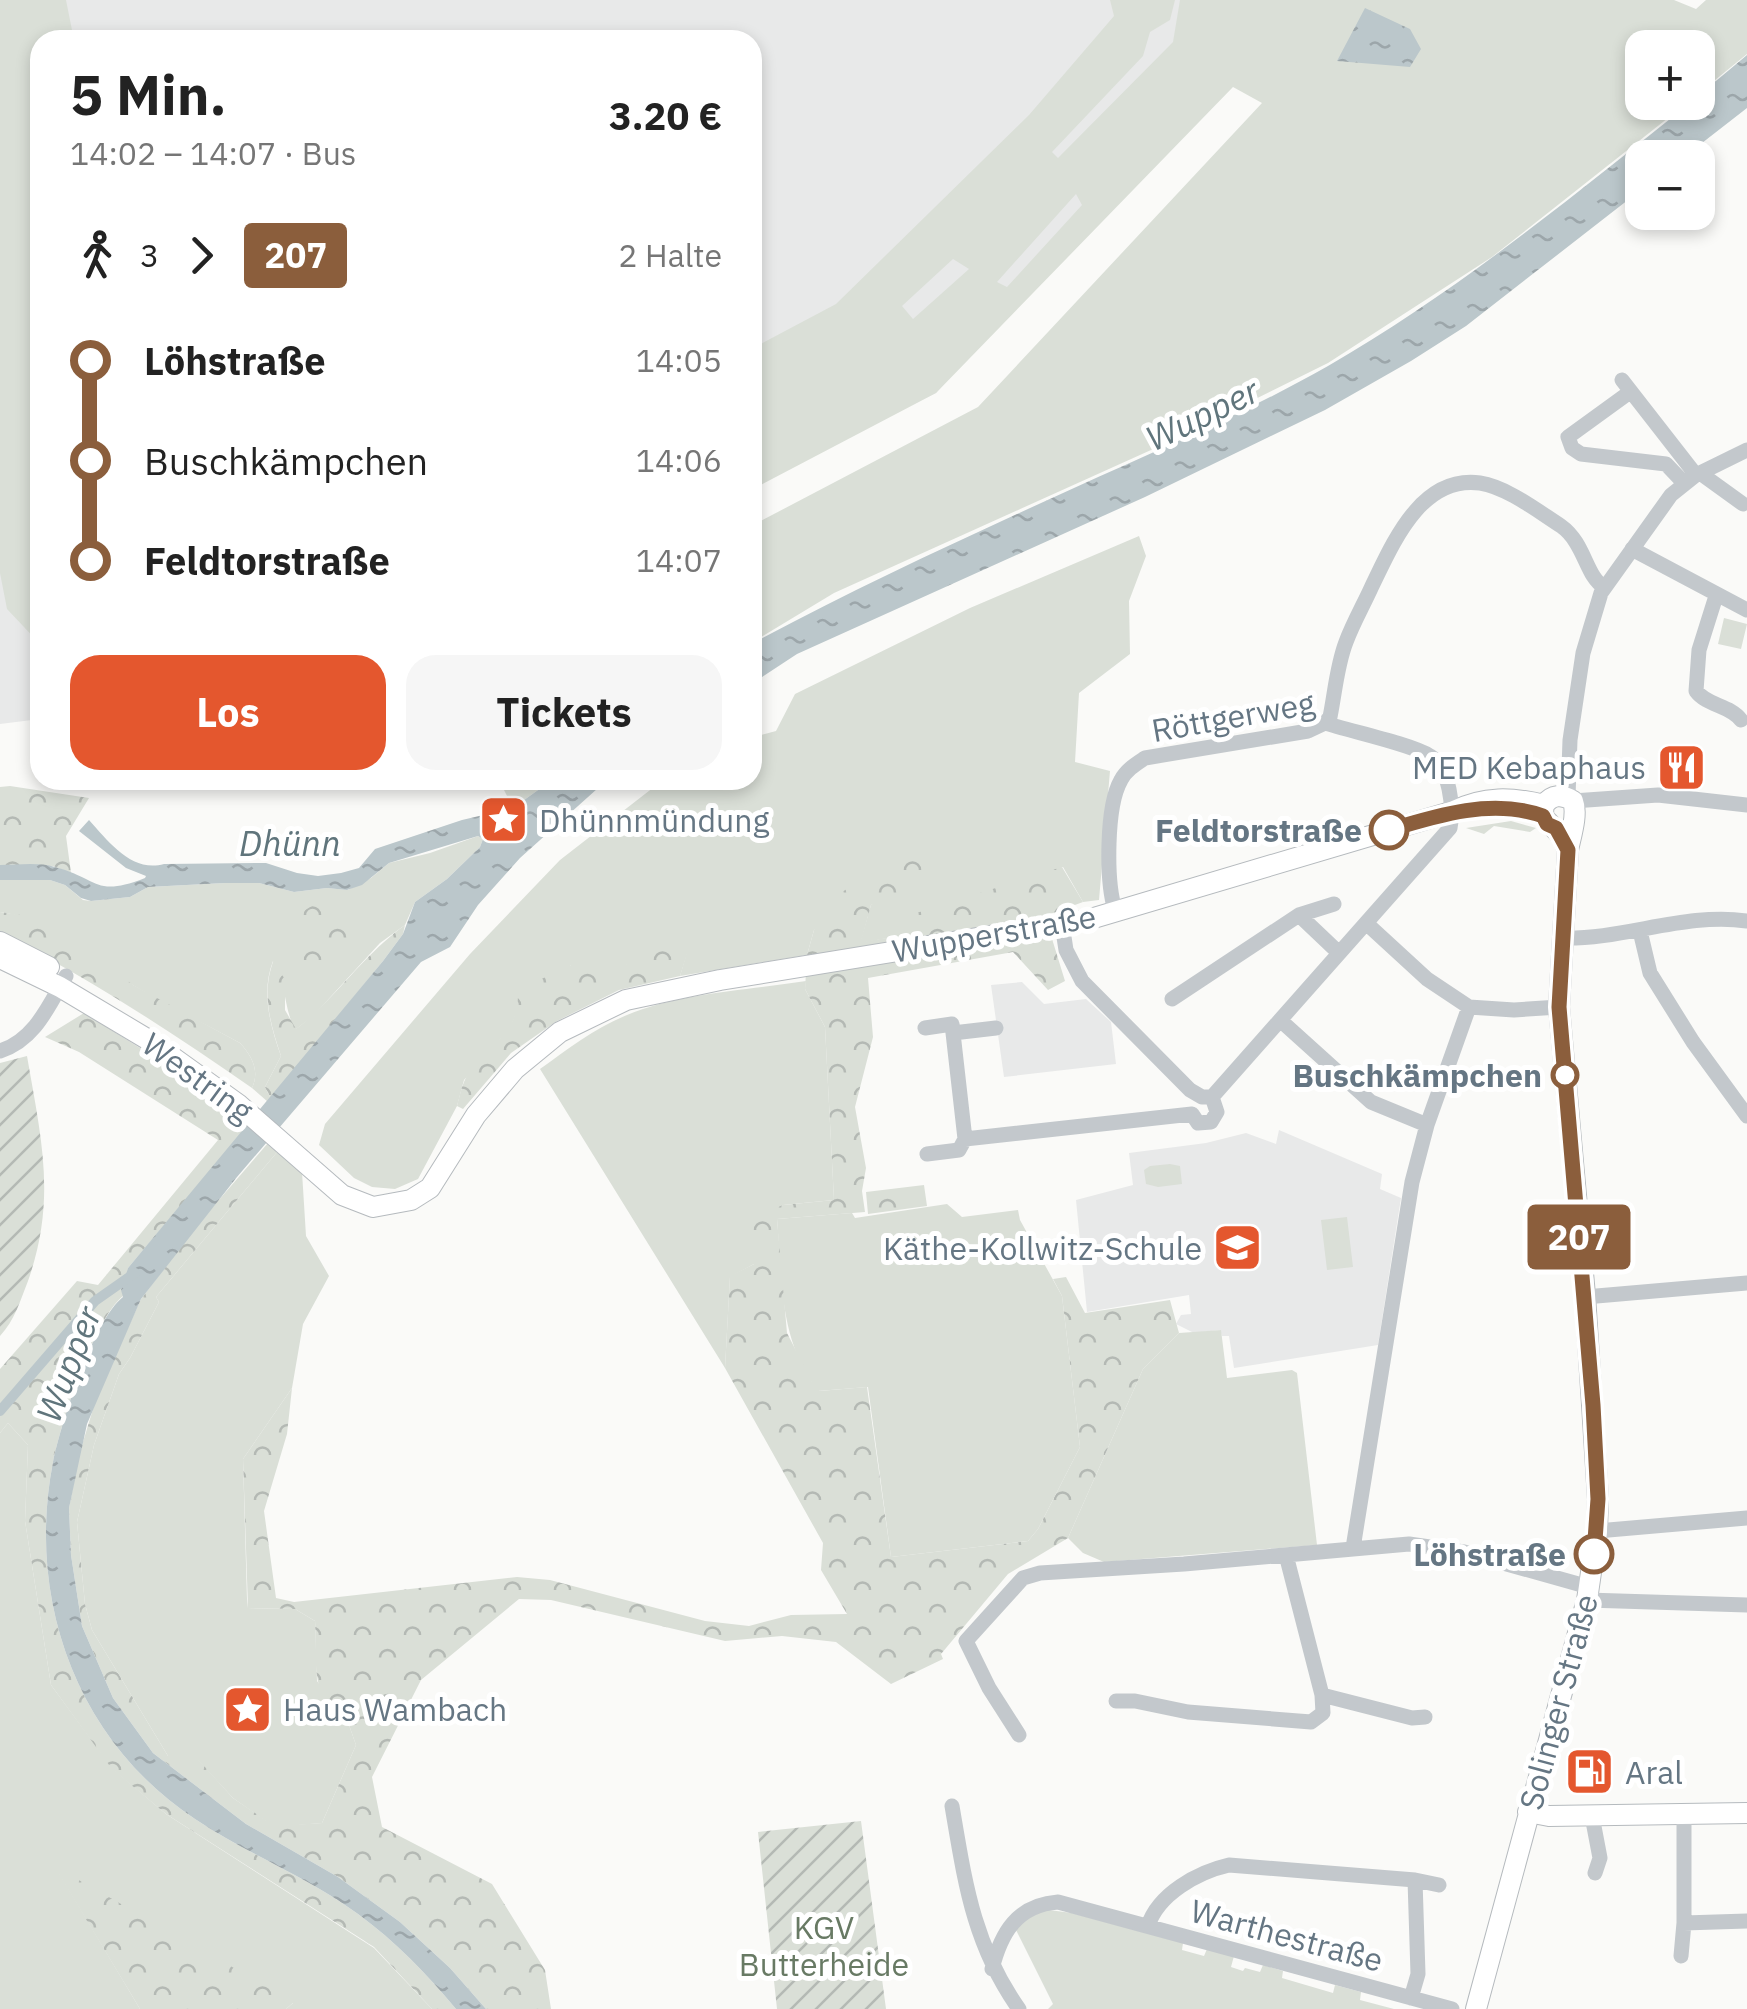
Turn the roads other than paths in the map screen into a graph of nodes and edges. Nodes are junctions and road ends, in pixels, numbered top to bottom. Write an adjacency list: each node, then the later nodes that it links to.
1 (1747, 450): 2 (street)
2 (1693, 477): 2 (street); 3 (street); 4 (street)
3 (1743, 504)
4 (1632, 549): 5 (street); 6 (street)
5 (1604, 586): 9 (street); 11 (street)
6 (1716, 596): 7 (street); 8 (street)
7 (1747, 610)
8 (1740, 720)
9 (1324, 723): 12 (street, Röttgerweg); 14 (street, Röttgerweg)
10 (1747, 804): 11 (street, Wupperstraße)
11 (1561, 810): 12 (main road, Wupperstraße); 20 (main road, Solinger Straße)
12 (1454, 811): 14 (main road, Wupperstraße); 18 (street)
13 (1334, 904): 15 (street)
14 (1115, 910): 17 (main road, Wupperstraße)
15 (1299, 916): 22 (street); 26 (street)
16 (1747, 921): 19 (street)
17 (1062, 924): 25 (main road, Wupperstraße); 34 (street)
18 (1366, 924): 22 (street); 27 (street)
19 (1640, 931): 20 (street); 36 (street)
20 (1562, 938): 28 (main road, Solinger Straße)
21 (0, 942): 24 (main road)
22 (1339, 953): 29 (street)
23 (0, 958): 24 (main road, Westring)
24 (63, 981): 25 (main road, Westring); 33 (street)
25 (643, 995)
26 (1172, 1000)
27 (1469, 1007): 28 (street); 37 (street)
28 (1559, 1007): 41 (main road, Solinger Straße)
29 (1280, 1020): 34 (street); 37 (street)
30 (925, 1028): 32 (street)
31 (996, 1028): 32 (street)
32 (953, 1033): 38 (street)
33 (0, 1051)
34 (1205, 1096): 35 (street); 35 (street)
35 (1192, 1114): 38 (street)
36 (1747, 1116)
37 (1428, 1125): 44 (street)
38 (965, 1139): 39 (street)
39 (927, 1154)
40 (1747, 1283): 41 (street)
41 (1585, 1298): 43 (main road, Solinger Straße)
42 (1747, 1518): 43 (street)
43 (1598, 1531): 46 (main road, Solinger Straße)
44 (1353, 1548): 45 (street); 46 (street)
45 (1286, 1555): 48 (street); 51 (street)
46 (1588, 1593): 47 (street); 53 (main road, Solinger Straße)
47 (1747, 1604)
48 (1322, 1696): 49 (street); 50 (street)
49 (1116, 1701)
50 (1425, 1717)
51 (1019, 1735)
52 (952, 1806): 64 (street)
53 (1528, 1812): 56 (main road); 70 (main road, Solinger Straße)
54 (1747, 1813): 55 (main road)
55 (1684, 1814): 56 (main road); 61 (street)
56 (1592, 1816): 57 (street)
57 (1595, 1873)
58 (1414, 1880): 59 (street, Warthestraße); 62 (street, Warthestraße); 67 (street, Warthestraße)
59 (1438, 1885)
60 (1747, 1920): 61 (street)
61 (1684, 1923): 65 (street)
62 (1148, 1926): 63 (street, Warthestraße); 67 (street, Warthestraße)
63 (1004, 1933): 64 (street); 66 (street)
64 (978, 1934): 66 (street)
65 (1681, 1956)
66 (992, 1970): 68 (street)
67 (1412, 1998): 69 (street, Warthestraße)
68 (1019, 2009)
69 (1452, 2009)
70 (1476, 2009)

